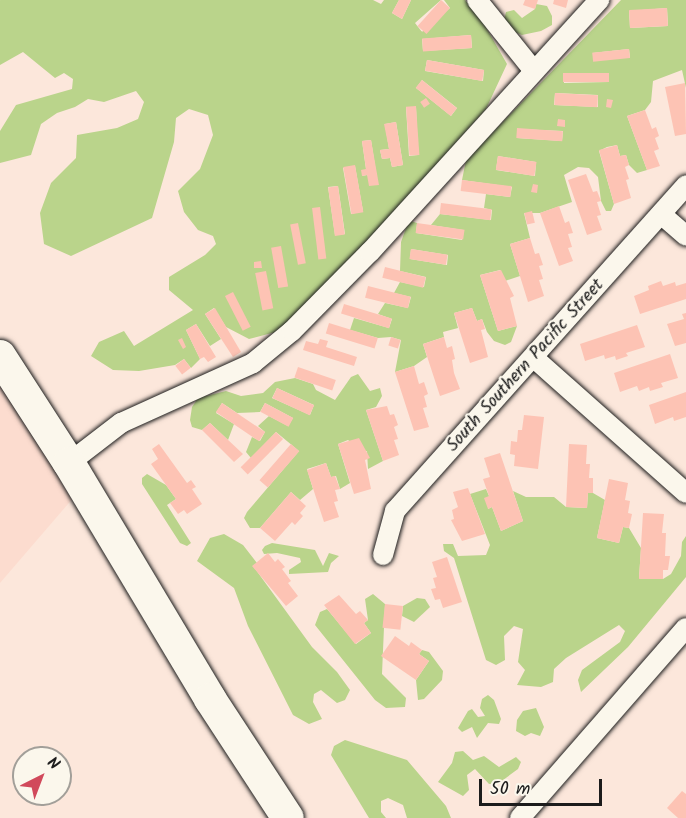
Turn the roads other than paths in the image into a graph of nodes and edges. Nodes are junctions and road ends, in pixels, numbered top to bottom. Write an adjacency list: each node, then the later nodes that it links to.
1 (477, 0): 3 (street)
2 (599, 0): 3 (street)
3 (534, 71): 9 (street)
4 (686, 185): 5 (street, South Southern Pacific Street)
5 (661, 214): 6 (street); 8 (street, South Southern Pacific Street)
6 (686, 236)
7 (0, 356): 9 (main road)
8 (534, 358): 10 (street); 11 (street, South Southern Pacific Street)
9 (69, 463): 13 (main road)
10 (686, 493)
11 (382, 555)
12 (686, 628): 14 (street)
13 (288, 818)
14 (520, 818)

